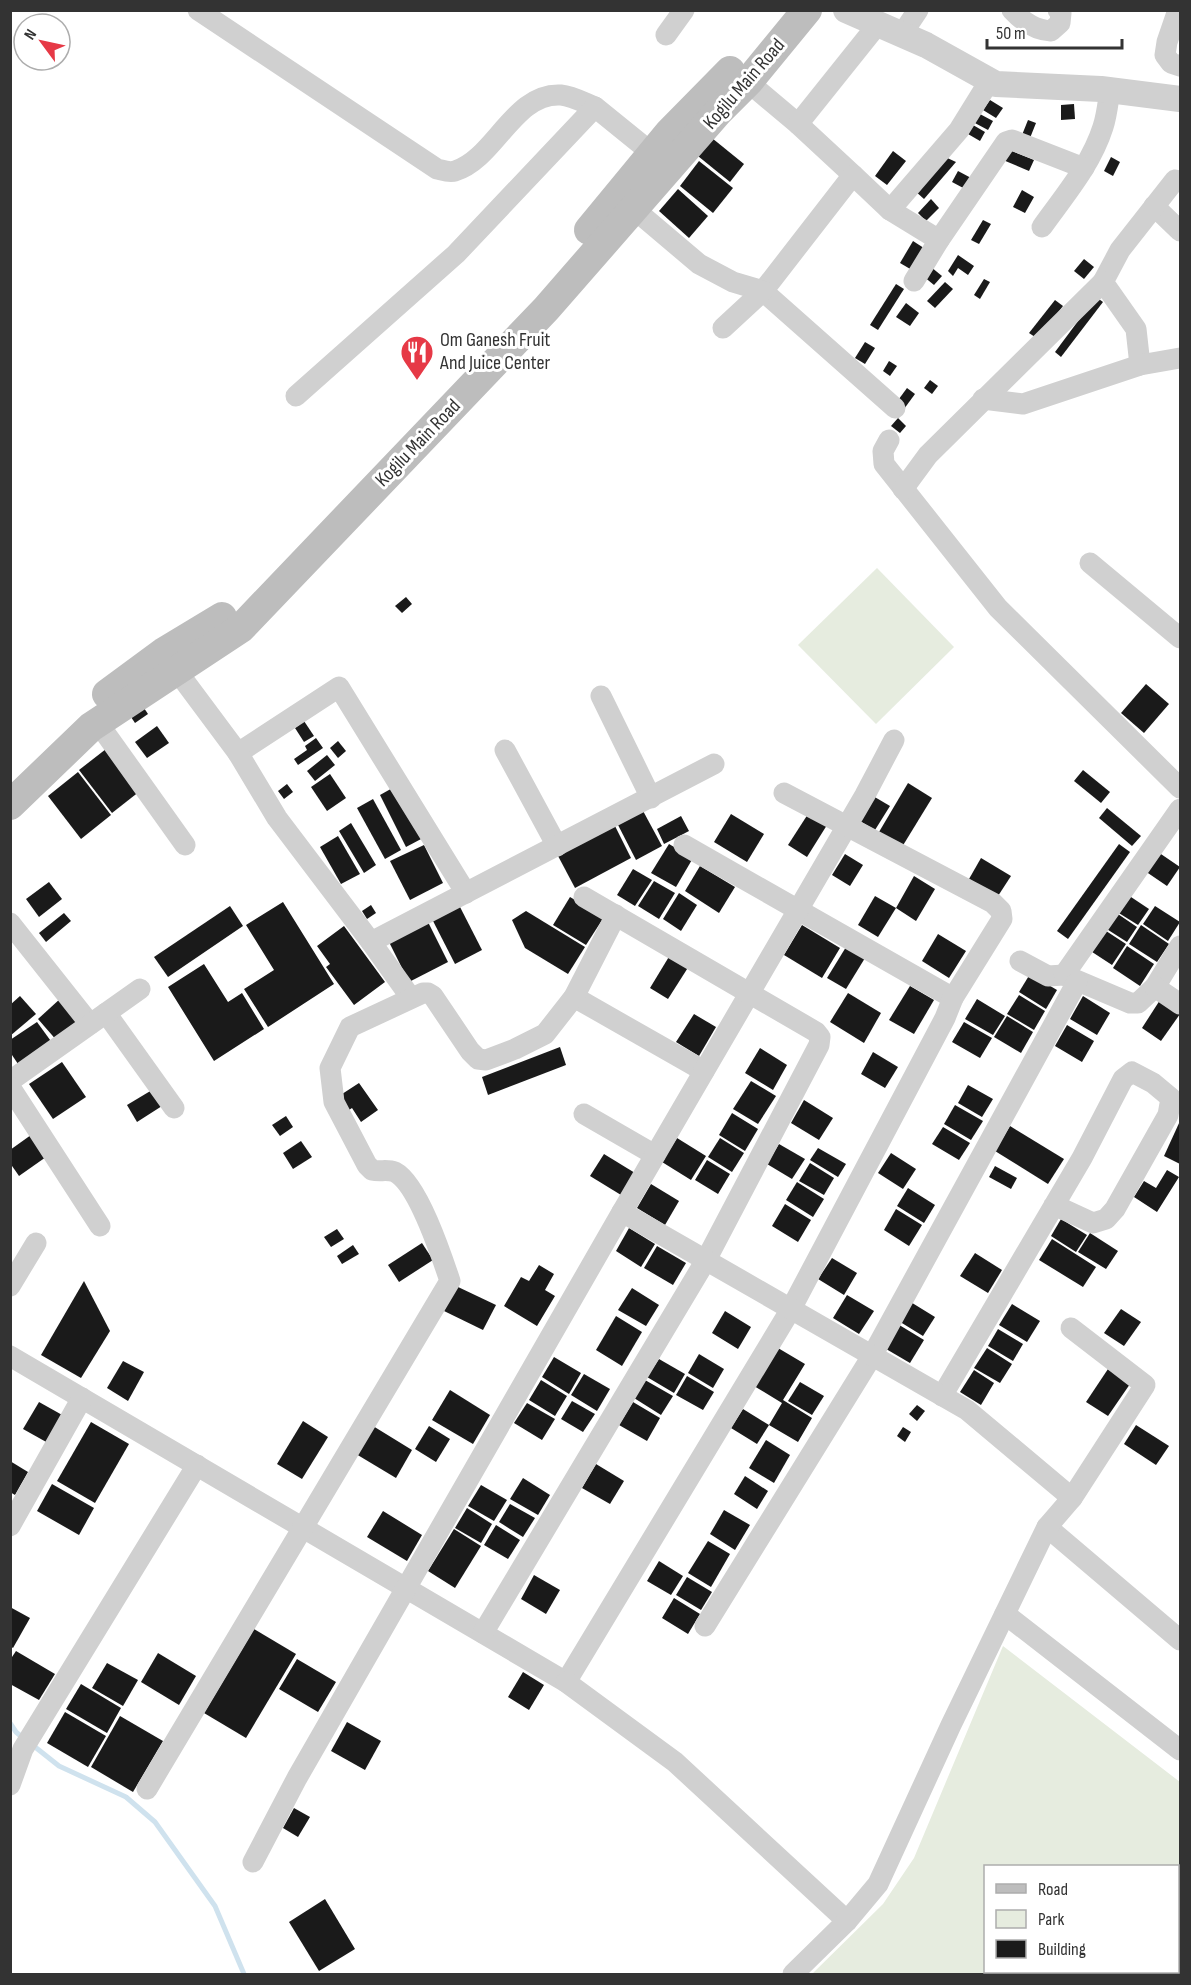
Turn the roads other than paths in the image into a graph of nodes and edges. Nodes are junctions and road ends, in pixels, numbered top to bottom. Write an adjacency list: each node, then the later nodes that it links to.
1 (198, 10): 18 (street)
2 (684, 10): 12 (street)
3 (795, 10): 19 (main road, Kogilu Main Road)
4 (807, 10): 15 (main road, Kogilu Main Road)
5 (846, 10): 10 (street)
6 (918, 10): 11 (street)
7 (1012, 10): 8 (street)
8 (1058, 10)
9 (1178, 10): 13 (street)
10 (878, 24): 11 (street); 20 (street)
11 (902, 34): 14 (street)
12 (666, 35)
13 (1180, 66)
14 (990, 80): 16 (street); 27 (street)
15 (748, 82): 19 (main road, Kogilu Main Road); 20 (street)
16 (1110, 90): 17 (street); 22 (street)
17 (1180, 99)
18 (596, 107): 21 (street); 37 (street)
19 (698, 119): 21 (main road, Kogilu Main Road); 26 (main road, Kogilu Main Road)
20 (798, 124): 23 (street)
21 (652, 154): 44 (main road, Kogilu Main Road)
22 (1084, 168): 28 (street); 30 (street)
23 (853, 175): 27 (street); 33 (street)
24 (1175, 180): 25 (street)
25 (1154, 206): 29 (street); 32 (street)
26 (634, 209): 33 (street); 44 (main road, Kogilu Main Road)
27 (890, 210): 30 (street)
28 (1042, 227)
29 (1180, 231)
30 (939, 240): 31 (street)
31 (914, 281)
32 (1103, 282): 36 (street); 38 (street)
33 (763, 291): 34 (street); 39 (street)
34 (723, 328)
35 (1180, 358): 36 (street)
36 (1140, 365): 38 (street)
37 (296, 396)
38 (983, 399): 41 (street)
39 (895, 408)
40 (889, 440): 41 (street)
41 (903, 489): 52 (street)
42 (1089, 563): 43 (street)
43 (1180, 638)
44 (170, 662): 46 (main road, Kogilu Main Road); 49 (street); 51 (main road, Kogilu Main Road)
45 (601, 696): 54 (street)
46 (98, 723): 55 (main road, Kogilu Main Road); 58 (street)
47 (894, 740): 57 (street)
48 (506, 750): 60 (street)
49 (238, 753): 61 (street); 66 (street)
50 (714, 764): 54 (street)
51 (10, 778)
52 (1180, 788)
53 (784, 793): 57 (street)
54 (651, 798): 60 (street)
55 (10, 805)
56 (1180, 809): 69 (street)
57 (846, 827): 63 (street); 75 (street)
58 (184, 845)
59 (684, 845): 63 (street)
60 (557, 846): 61 (street)
61 (466, 893): 66 (street)
62 (584, 897): 64 (street)
63 (798, 909): 72 (street); 75 (street)
64 (616, 915): 72 (street); 73 (street)
65 (10, 924): 77 (street)
66 (371, 942): 74 (street)
67 (1180, 946): 70 (street)
68 (1020, 961): 69 (street)
69 (1071, 978): 70 (street); 93 (street)
70 (1155, 987): 76 (street)
71 (140, 989): 77 (street)
72 (749, 993): 78 (street); 88 (street)
73 (574, 997): 74 (street); 78 (street)
74 (411, 998): 100 (street)
75 (953, 998): 90 (street)
76 (1180, 1004)
77 (98, 1018): 79 (street); 81 (street)
78 (704, 1071): 83 (street)
79 (10, 1081)
80 (10, 1087): 86 (street)
81 (174, 1108)
82 (584, 1113): 83 (street)
83 (655, 1155): 85 (street)
84 (1054, 1205): 84 (street); 94 (street)
85 (622, 1212): 88 (street); 101 (street)
86 (100, 1226)
87 (36, 1244): 89 (street)
88 (706, 1260): 90 (street); 104 (street)
89 (10, 1286)
90 (791, 1309): 93 (street); 106 (street)
91 (1071, 1328): 97 (street)
92 (10, 1356): 95 (street)
93 (872, 1356): 94 (street); 103 (street)
94 (942, 1396): 97 (street)
95 (82, 1398): 96 (street); 98 (street)
96 (197, 1465): 100 (street); 108 (street)
97 (1072, 1498): 99 (street)
98 (10, 1526)
99 (1047, 1527): 102 (street); 105 (street)
100 (304, 1528): 101 (street); 109 (street)
101 (405, 1587): 104 (street); 110 (street)
102 (1005, 1614): 107 (street); 111 (street)
103 (705, 1626)
104 (483, 1633): 106 (street)
105 (1180, 1641)
106 (566, 1682): 111 (street)
107 (1180, 1750)
108 (10, 1785)
109 (147, 1789)
110 (253, 1862)
111 (847, 1921): 112 (street)
112 (793, 1974)

